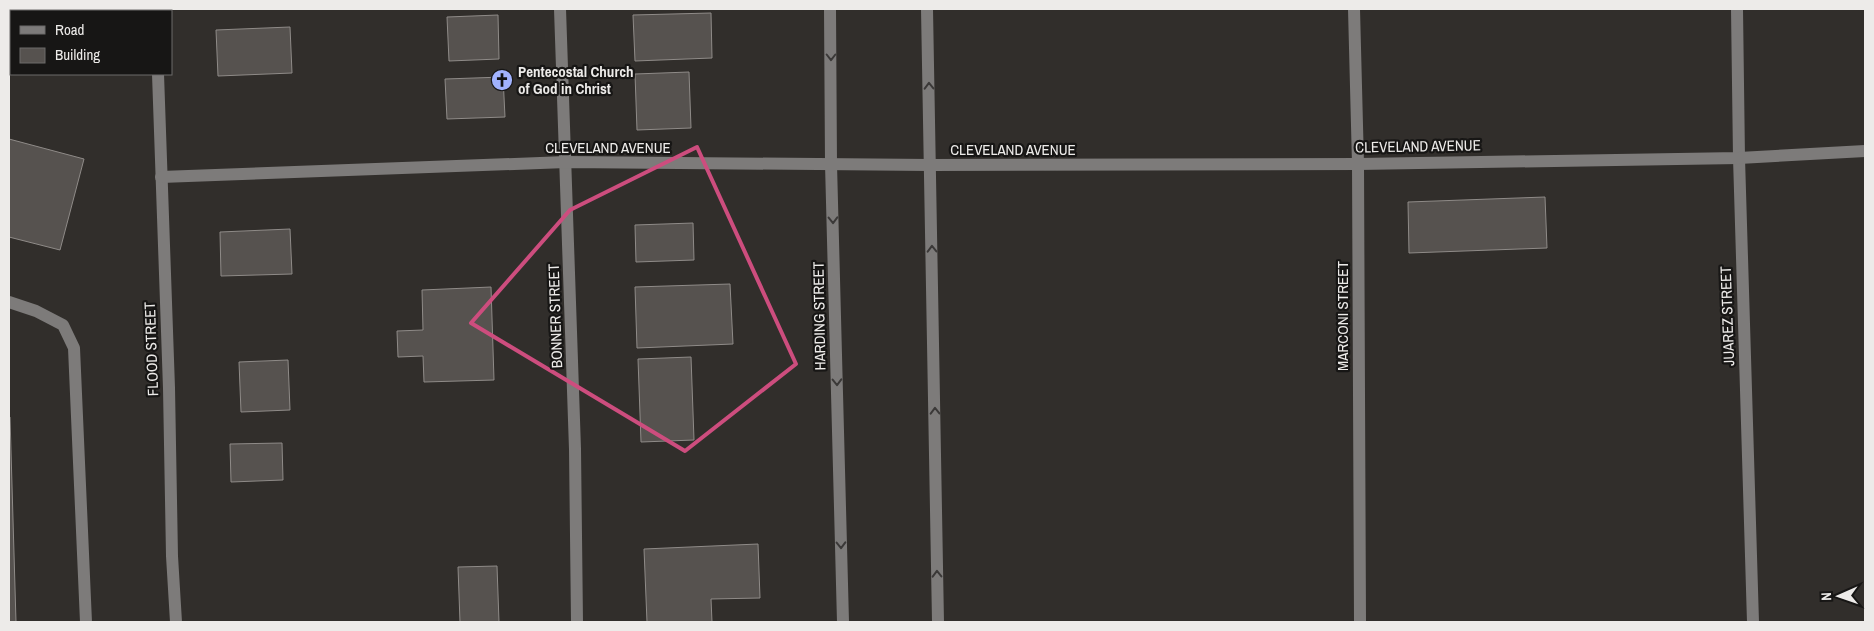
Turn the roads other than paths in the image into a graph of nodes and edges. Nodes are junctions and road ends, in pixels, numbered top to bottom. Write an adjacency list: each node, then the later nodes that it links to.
1 (560, 9): 9 (street, BONNER STREET)
2 (830, 9): 10 (street, HARDING STREET, one-way to 10)
3 (927, 9): 12 (street, one-way to 3)
4 (1354, 9): 11 (street, MARCONI STREET)
5 (1737, 9): 8 (street, JUAREZ STREET)
6 (158, 75): 13 (street, FLOOD STREET)
7 (1865, 151): 8 (street, CLEVELAND AVENUE)
8 (1739, 158): 11 (street, CLEVELAND AVENUE); 21 (street, JUAREZ STREET)
9 (566, 162): 10 (street, CLEVELAND AVENUE); 13 (street, CLEVELAND AVENUE); 17 (street, BONNER STREET)
10 (831, 164): 12 (street, CLEVELAND AVENUE); 18 (street, HARDING STREET, one-way to 18)
11 (1358, 164): 12 (street, CLEVELAND AVENUE); 20 (street, MARCONI STREET)
12 (930, 165): 19 (street, one-way to 12)
13 (161, 177): 16 (street, FLOOD STREET)
14 (9, 302): 15 (street)
15 (86, 622)
16 (176, 622)
17 (577, 622)
18 (842, 622)
19 (938, 622)
20 (1360, 622)
21 (1753, 622)

